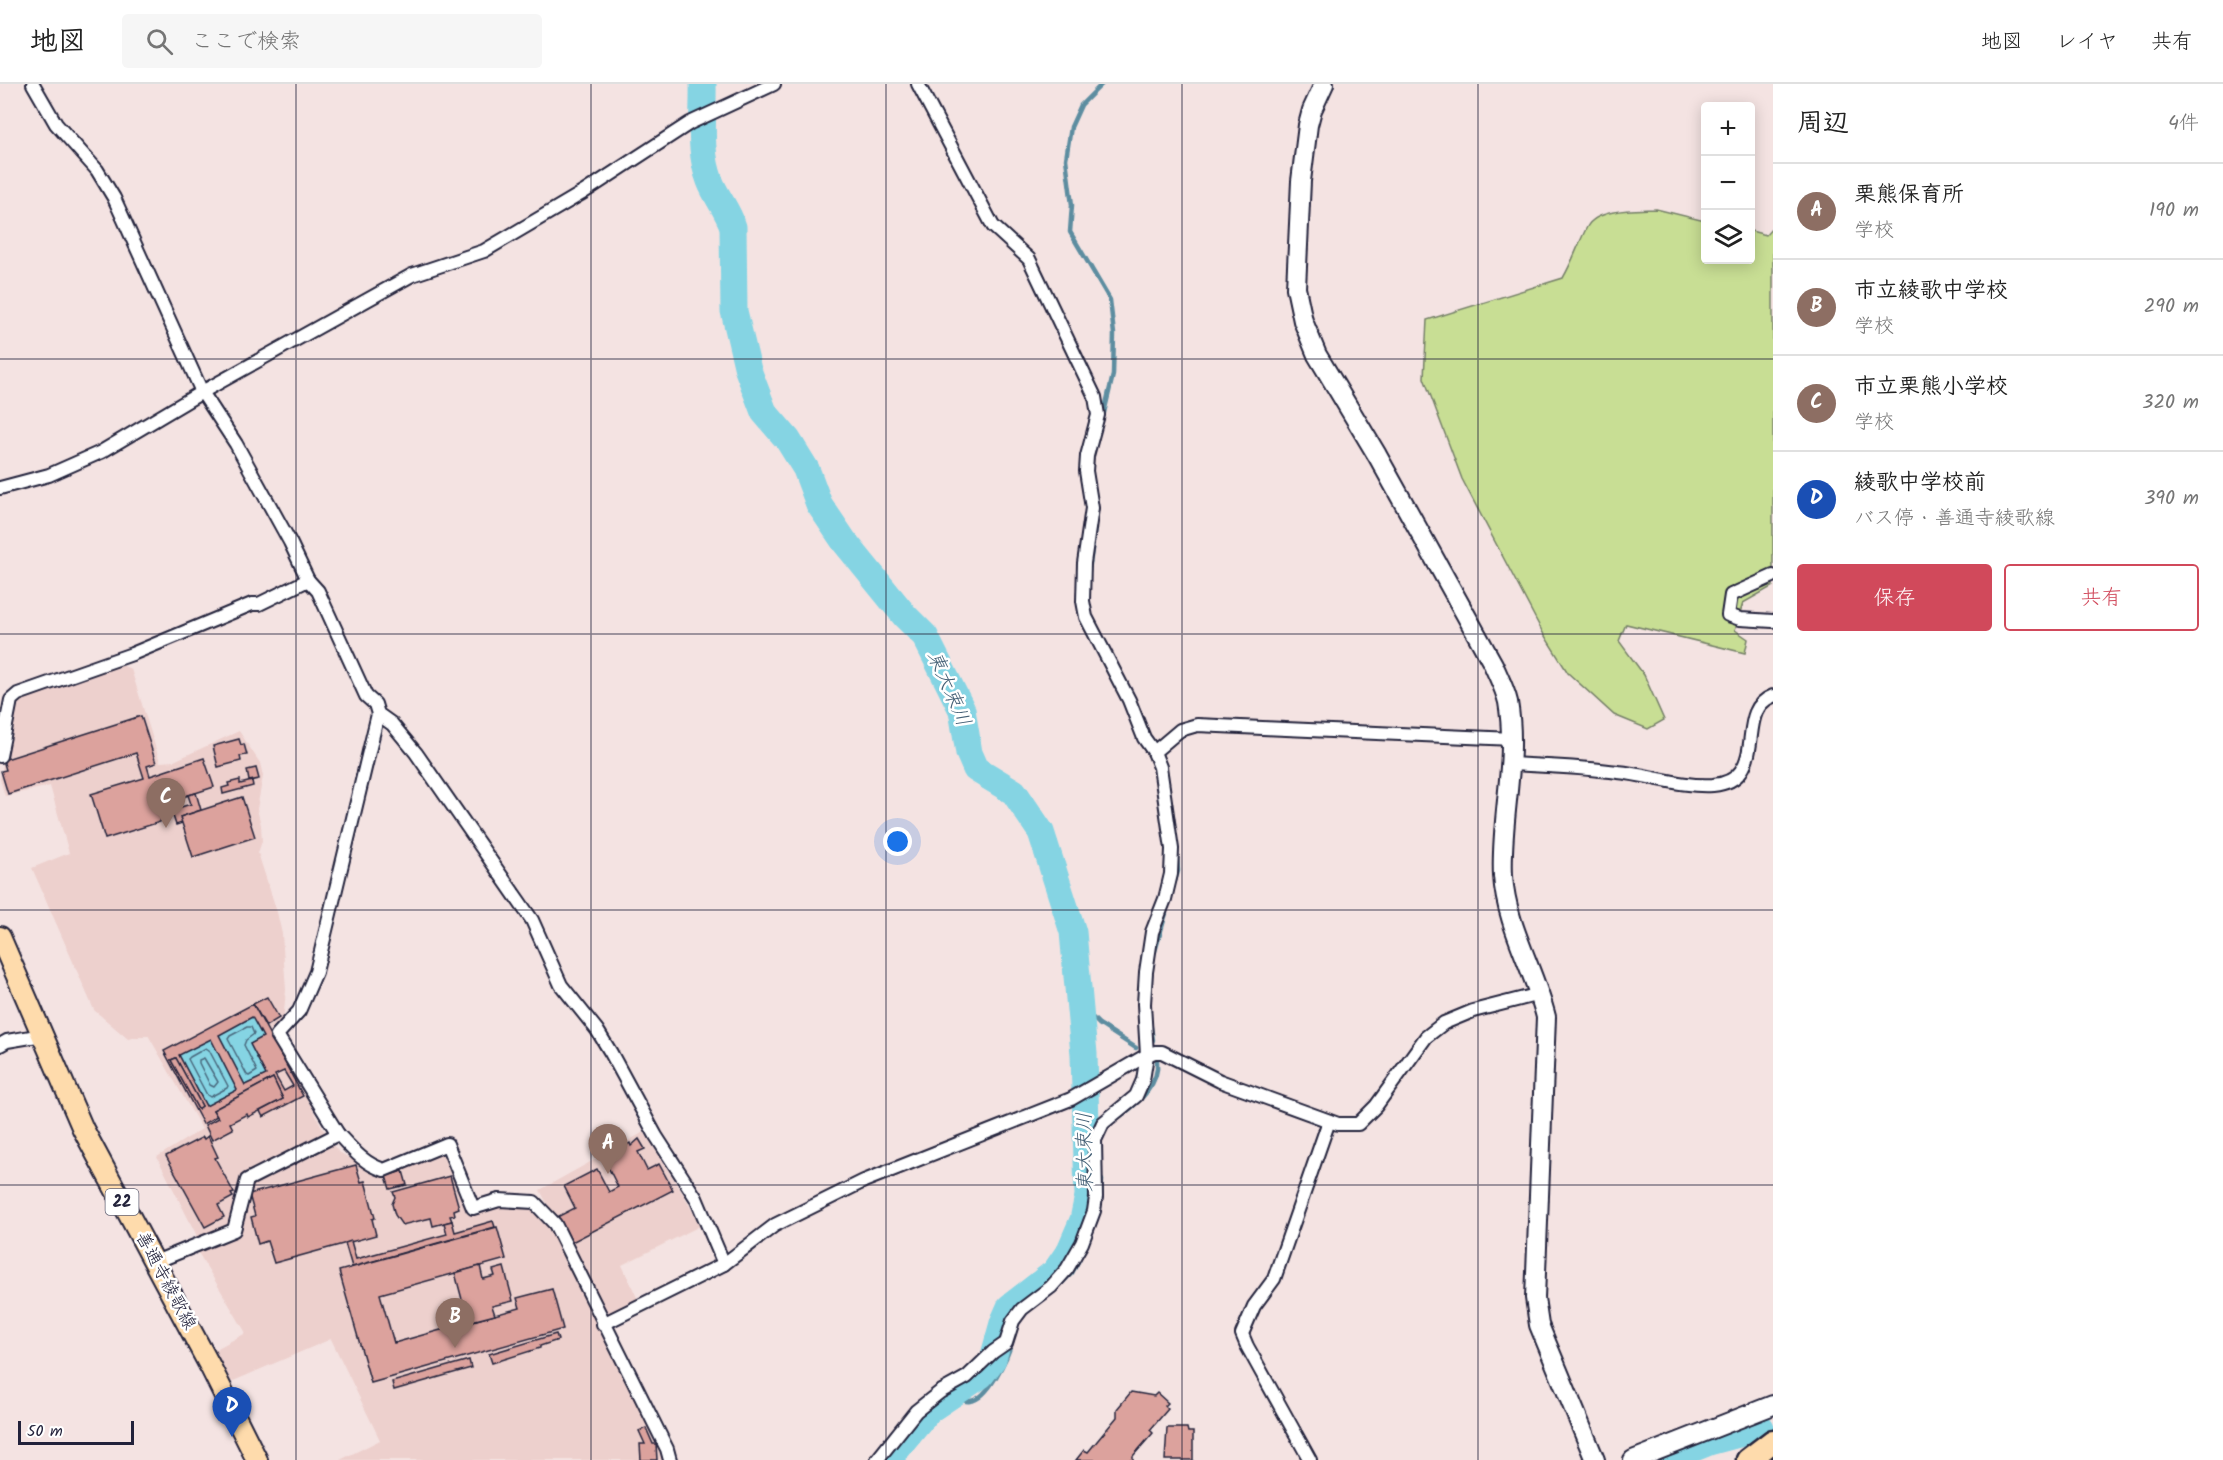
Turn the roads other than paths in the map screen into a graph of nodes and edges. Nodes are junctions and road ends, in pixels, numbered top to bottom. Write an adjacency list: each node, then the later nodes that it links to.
1 (33, 84): 5 (street)
2 (774, 84): 5 (street)
3 (918, 84): 13 (street)
4 (1324, 84): 12 (street)
5 (202, 392): 6 (street); 8 (street)
6 (0, 488)
7 (1773, 576): 9 (street)
8 (308, 580): 11 (street); 14 (street)
9 (1773, 621)
10 (1773, 696): 15 (street)
11 (378, 714): 22 (street); 24 (street)
12 (1513, 739): 13 (street); 15 (street)
13 (1157, 750): 20 (street)
14 (0, 756)
15 (1512, 764): 17 (street)
16 (0, 937): 18 (main road, 善通寺綾歌線 / 22)
17 (1540, 994): 21 (street); 32 (street)
18 (43, 1035): 19 (street); 23 (main road, 善通寺綾歌線 / 22)
19 (0, 1045)
20 (1147, 1055): 21 (street); 24 (street); 30 (street)
21 (1329, 1121): 31 (street)
22 (338, 1134): 23 (street); 25 (street)
23 (154, 1262): 28 (main road, 善通寺綾歌線 / 22)
24 (724, 1264): 25 (street)
25 (603, 1324): 29 (street)
26 (1773, 1405): 33 (street)
27 (1773, 1441): 34 (highway)
28 (257, 1460)
29 (670, 1460)
30 (878, 1460)
31 (1310, 1460)
32 (1595, 1460)
33 (1633, 1460)
34 (1748, 1460)

